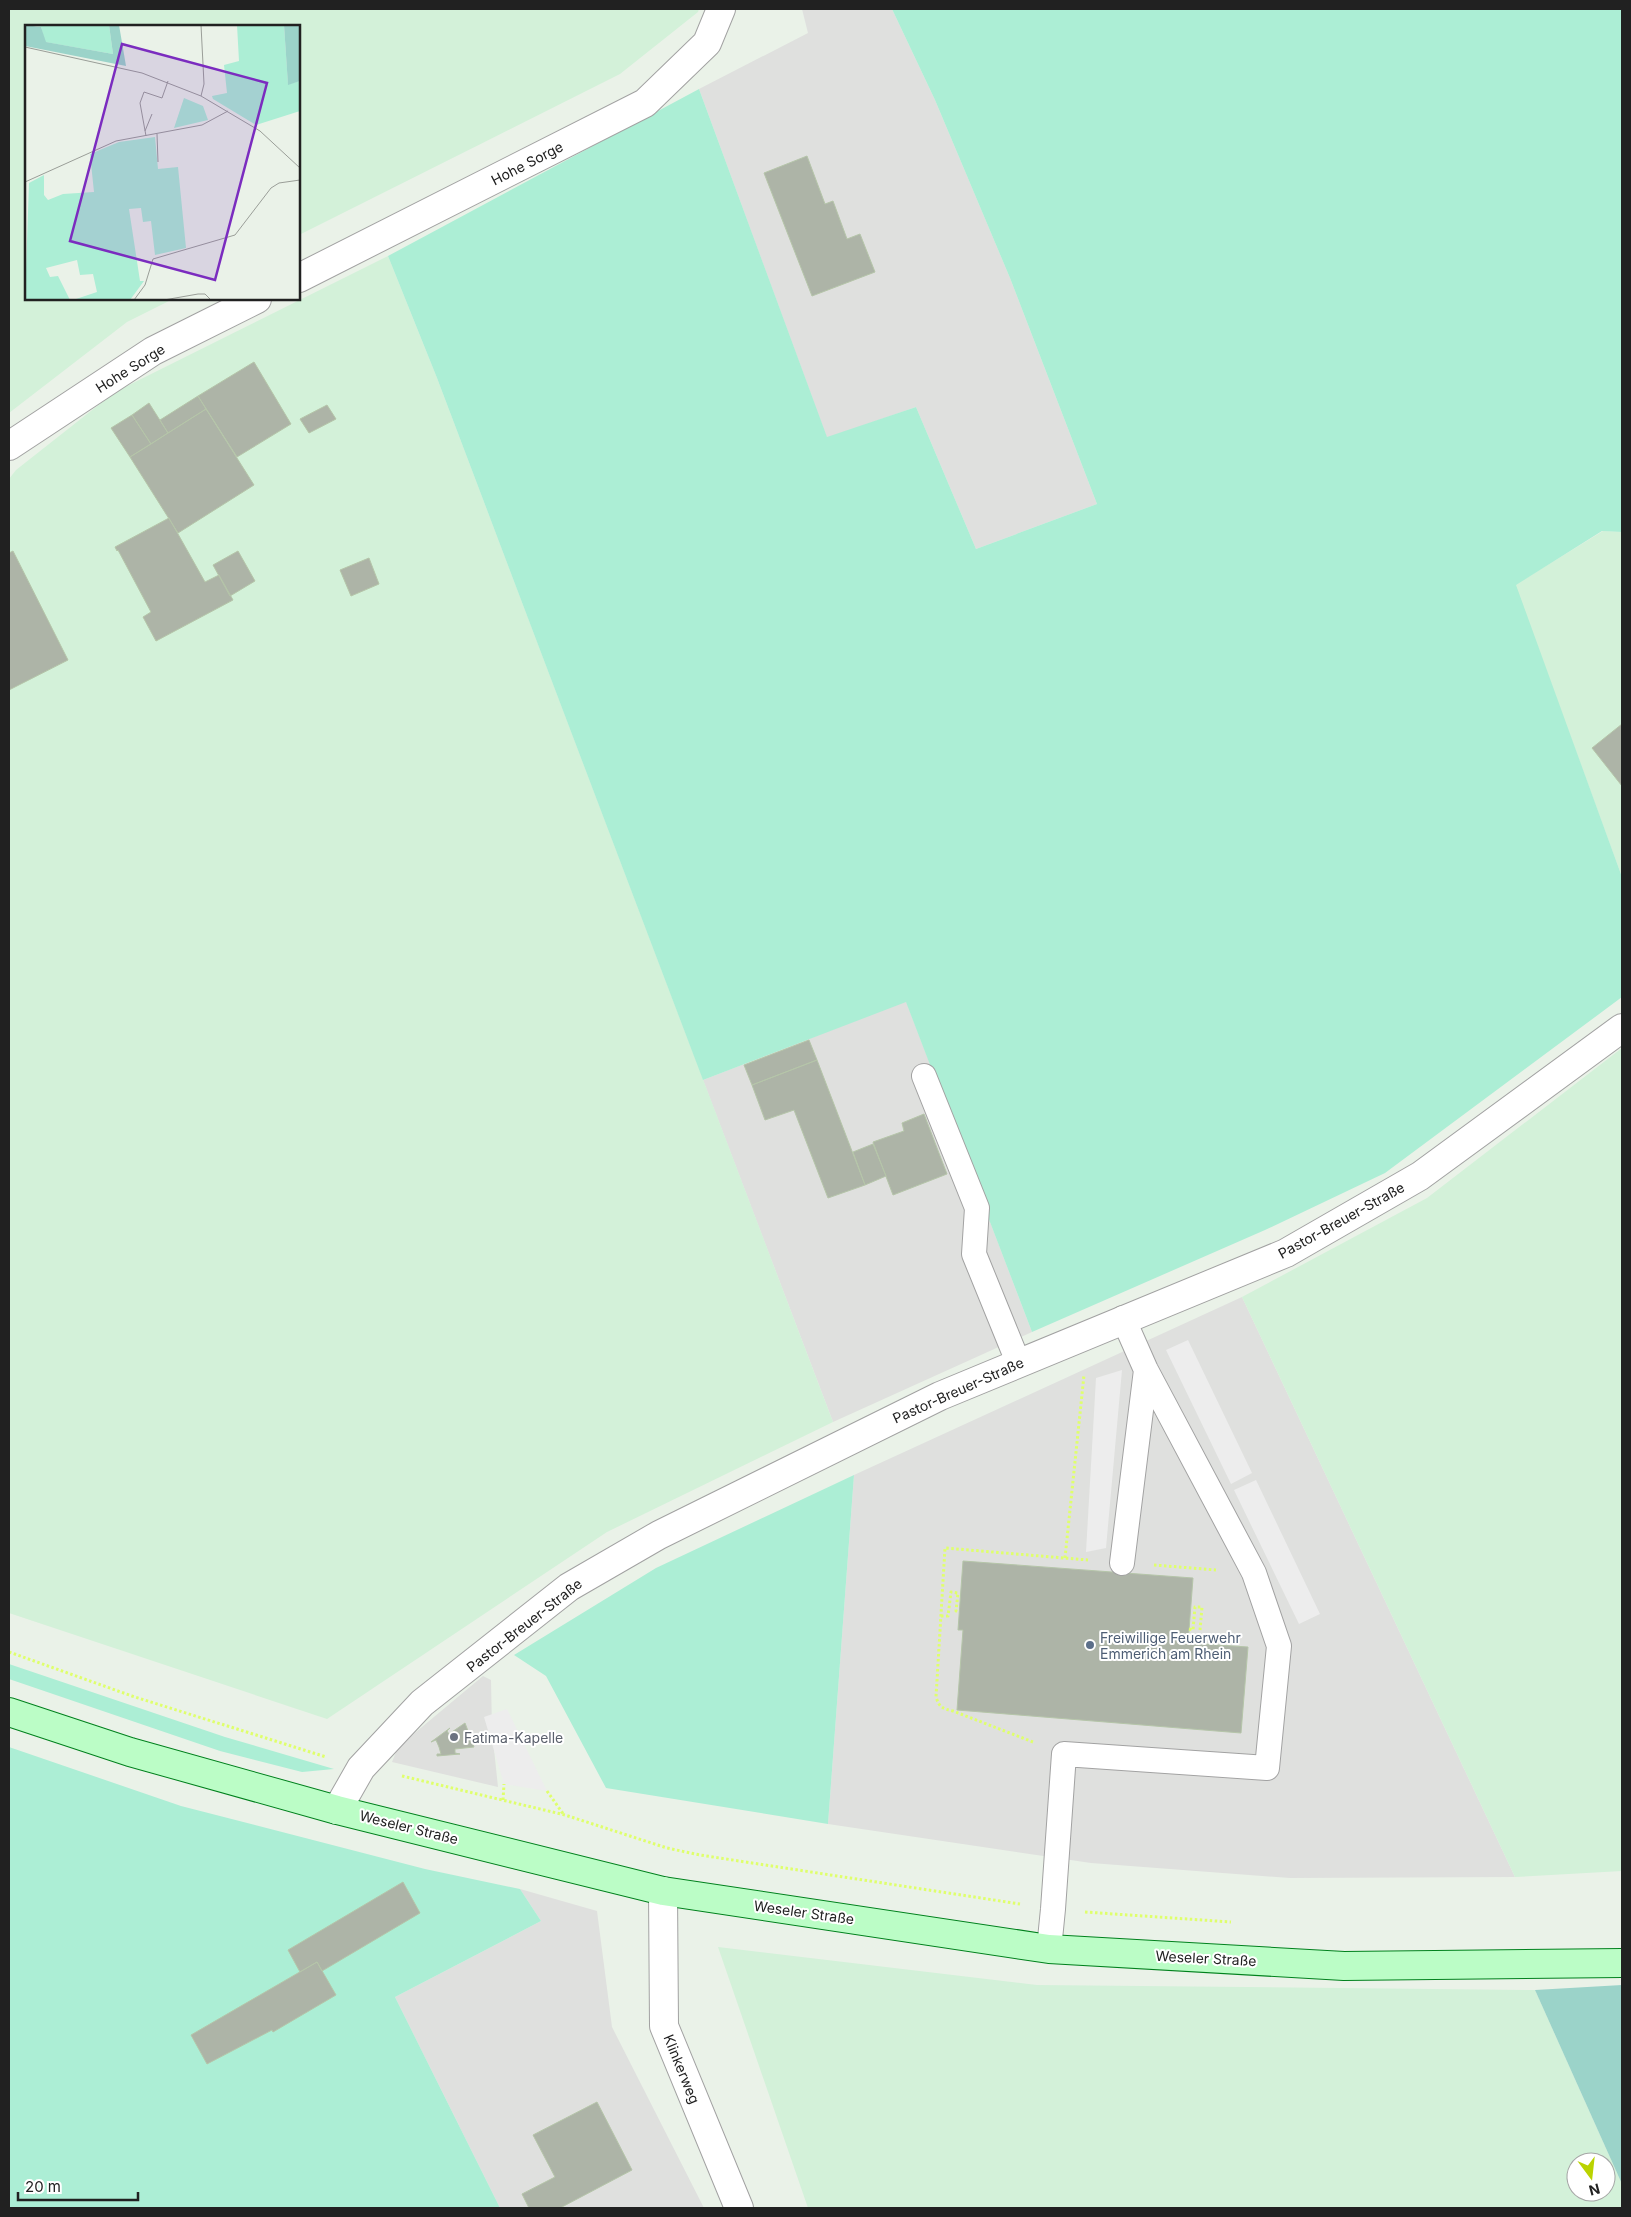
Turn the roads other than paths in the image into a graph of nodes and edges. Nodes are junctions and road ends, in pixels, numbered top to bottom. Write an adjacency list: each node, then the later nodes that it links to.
1 (720, 9): 2 (street, Hohe Sorge)
2 (300, 277)
3 (256, 300): 4 (street, Hohe Sorge)
4 (9, 446)
5 (1622, 1028): 7 (street, Pastor-Breuer-Straße)
6 (924, 1076): 8 (lane)
7 (1123, 1318): 8 (street, Pastor-Breuer-Straße); 9 (lane)
8 (1018, 1362): 12 (street, Pastor-Breuer-Straße)
9 (1146, 1370): 10 (lane); 14 (lane)
10 (1122, 1563)
11 (9, 1712): 12 (main road, Weseler Straße)
12 (337, 1810): 13 (main road, Weseler Straße)
13 (663, 1891): 14 (main road, Weseler Straße); 16 (street, Klinkerweg)
14 (1049, 1949): 15 (main road, Weseler Straße)
15 (1622, 1963)
16 (739, 2208)

